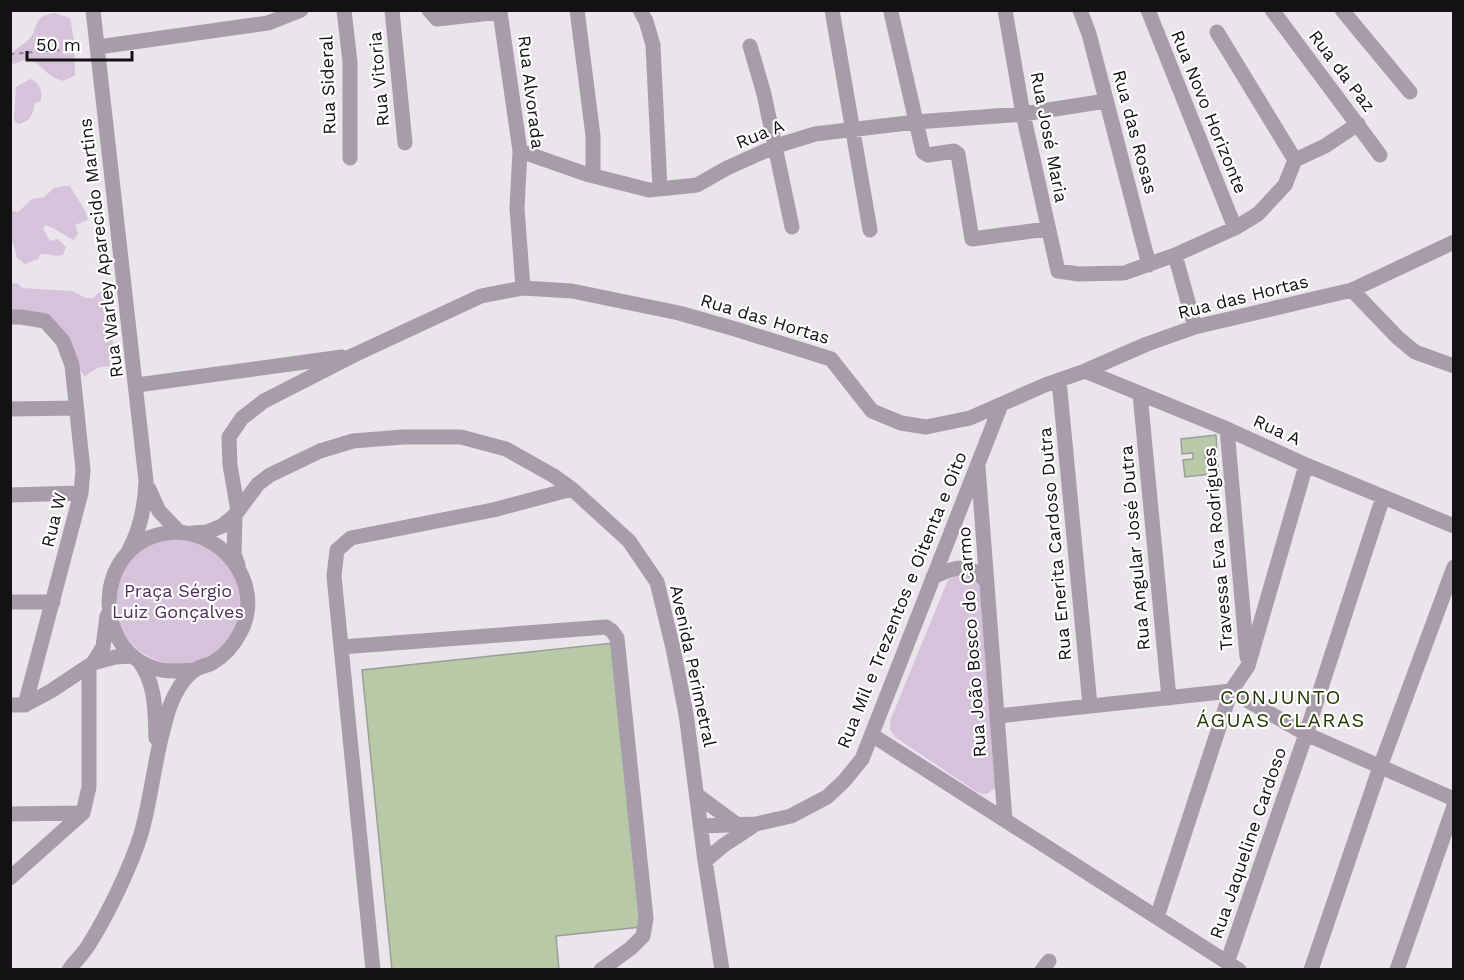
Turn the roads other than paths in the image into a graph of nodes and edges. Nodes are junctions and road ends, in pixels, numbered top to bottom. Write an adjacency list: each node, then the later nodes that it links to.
1 (93, 10): 17 (street, Rua Warley Aparecido Martins)
2 (301, 10): 17 (street)
3 (345, 10): 28 (street, Rua Sideral)
4 (392, 10): 24 (street, Rua Vitoria)
5 (429, 10): 26 (street, Rua Alvorada)
6 (577, 10): 30 (street)
7 (640, 10): 31 (street)
8 (832, 10): 23 (street)
9 (1005, 10): 20 (street, Rua José Maria)
10 (1080, 10): 19 (street, Rua das Rosas)
11 (1272, 10): 22 (street, Rua da Paz)
12 (1342, 10): 18 (street)
13 (1149, 11): 33 (street, Rua Novo Horizonte)
14 (891, 12): 21 (street)
15 (1217, 32): 29 (street)
16 (750, 46): 25 (street)
17 (98, 47): 47 (street, Rua Warley Aparecido Martins)
18 (1410, 92)
19 (1106, 101): 20 (street, Rua A); 38 (street, Rua das Rosas)
20 (1023, 114): 21 (street, Rua A); 34 (street, Rua José Maria)
21 (916, 122): 23 (street, Rua A); 34 (street)
22 (1358, 124): 27 (street, Rua da Paz); 29 (street)
23 (852, 130): 25 (street, Rua A); 35 (street)
24 (405, 143)
25 (776, 146): 31 (street, Rua A); 32 (street)
26 (520, 151): 30 (street, Rua A); 39 (street, Rua Alvorada)
27 (1380, 154)
28 (350, 158)
29 (1295, 160): 33 (street)
30 (593, 175): 31 (street, Rua A)
31 (660, 189)
32 (792, 227)
33 (1235, 228): 37 (street)
34 (1047, 229): 38 (street, Rua José Maria)
35 (870, 230)
36 (1454, 242): 40 (street, Rua das Hortas)
37 (1174, 255): 38 (street); 42 (street)
38 (1149, 265)
39 (524, 288): 43 (street, Rua das Hortas); 49 (street, Rua das Hortas)
40 (1352, 290): 42 (street, Rua das Hortas); 44 (street)
41 (10, 317): 50 (street, Rua W)
42 (1195, 327): 45 (street, Rua das Hortas)
43 (354, 355): 47 (street); 60 (street, Rua das Hortas)
44 (1454, 366)
45 (1085, 371): 46 (street, Rua das Hortas); 48 (street, Rua A)
46 (1059, 380): 49 (street, Rua das Hortas); 79 (street, Rua Enerita Cardoso Dutra)
47 (137, 385): 55 (street, Rua Warley Aparecido Martins)
48 (1140, 394): 52 (street, Rua A); 77 (street, Rua Angular José Dutra)
49 (1001, 405): 53 (street, Rua Mil e Trezentos e Oitenta e Oito)
50 (76, 408): 51 (street); 57 (street, Rua W)
51 (10, 409)
52 (1227, 429): 54 (street, Rua A); 74 (street, Travessa Eva Rodrigues)
53 (978, 462): 66 (street, Rua Mil e Trezentos e Oitenta e Oito); 67 (street, Rua João Bosco do Carmo)
54 (1306, 465): 59 (street, Rua A); 74 (street)
55 (146, 481): 62 (street, Rua Warley Aparecido Martins); 63 (street, Rua Warley Aparecido Martins)
56 (572, 489): 60 (street, Avenida Perimetral); 71 (street); 85 (street, Avenida Perimetral)
57 (81, 493): 58 (street); 69 (street, Rua W)
58 (10, 495)
59 (1383, 497): 61 (street, Rua A); 81 (street, Rua Jaqueline Cardoso)
60 (236, 513): 62 (street, Avenida Perimetral); 65 (street)
61 (1454, 526)
62 (185, 532): 63 (street); 65 (street)
63 (127, 553): 70 (street)
64 (1454, 567): 84 (street)
65 (240, 570): 75 (street)
66 (933, 577): 67 (street); 82 (street, Rua Mil e Trezentos e Oitenta e Oito)
67 (987, 583): 80 (street, Rua João Bosco do Carmo)
68 (10, 602): 69 (street)
69 (54, 602): 78 (street, Rua W)
70 (108, 604): 72 (street); 73 (street)
71 (342, 647): 99 (street); 100 (street)
72 (136, 658): 73 (street); 75 (street); 83 (street)
73 (91, 665): 78 (street); 88 (street)
74 (1248, 666): 76 (street)
75 (193, 670): 83 (street)
76 (1231, 691): 77 (street); 81 (street); 96 (street)
77 (1169, 698): 79 (street)
78 (18, 705)
79 (1090, 705): 80 (street)
80 (998, 716): 90 (street, Rua João Bosco do Carmo)
81 (1306, 734): 84 (street); 97 (street, Rua Jaqueline Cardoso)
82 (872, 735): 90 (street); 91 (street, Rua Mil e Trezentos e Oitenta e Oito)
83 (157, 750): 98 (street)
84 (1380, 767): 86 (street); 102 (street)
85 (697, 795): 92 (street, Avenida Perimetral); 93 (street)
86 (1454, 799)
87 (1454, 806): 103 (street)
88 (83, 813): 89 (street); 95 (street)
89 (10, 814)
90 (1005, 820): 96 (street)
91 (756, 825): 93 (street, Rua Mil e Trezentos e Oitenta e Oito); 94 (street, Rua Mil e Trezentos e Oitenta e Oito)
92 (700, 826): 93 (street, Rua Mil e Trezentos e Oitenta e Oito); 94 (street, Avenida Perimetral)
93 (739, 826)
94 (705, 861): 101 (street, Avenida Perimetral)
95 (10, 878)
96 (1157, 917): 97 (street)
97 (1233, 966)
98 (69, 969)
99 (373, 969)
100 (601, 969)
101 (722, 969)
102 (1311, 969)
103 (1397, 969)

